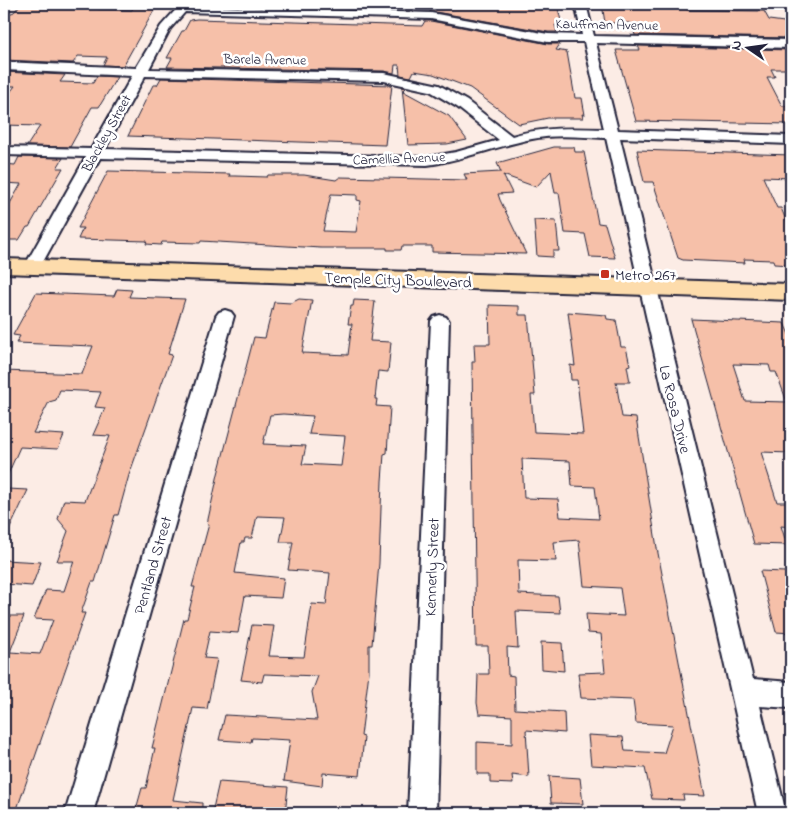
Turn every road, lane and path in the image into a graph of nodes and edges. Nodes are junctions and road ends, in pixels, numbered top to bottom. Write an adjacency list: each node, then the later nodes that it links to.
1 (581, 4): 3 (street, La Rosa Drive)
2 (185, 6): 3 (street, Kauffman Avenue); 6 (street, Blackley Street)
3 (588, 39): 4 (street, Kauffman Avenue); 7 (street, La Rosa Drive)
4 (791, 44)
5 (4, 66): 6 (street, Barela Avenue)
6 (140, 72): 8 (street, Barela Avenue); 11 (street, Blackley Street)
7 (613, 135): 8 (street, Camellia Avenue); 9 (street, Camellia Avenue); 14 (street, La Rosa Drive)
8 (508, 140): 11 (street, Camellia Avenue)
9 (791, 140)
10 (4, 151): 11 (street, Camellia Avenue)
11 (95, 154): 13 (street, Blackley Street)
12 (4, 266): 13 (main road, Temple City Boulevard)
13 (32, 268): 14 (main road, Temple City Boulevard)
14 (646, 287): 15 (main road, Temple City Boulevard); 18 (street, La Rosa Drive)
15 (791, 292)
16 (225, 316): 20 (street, Pentland Street)
17 (440, 321): 21 (street, Kennerly Street)
18 (744, 692): 19 (street); 22 (street, La Rosa Drive)
19 (791, 694)
20 (79, 813)
21 (422, 813)
22 (772, 813)

